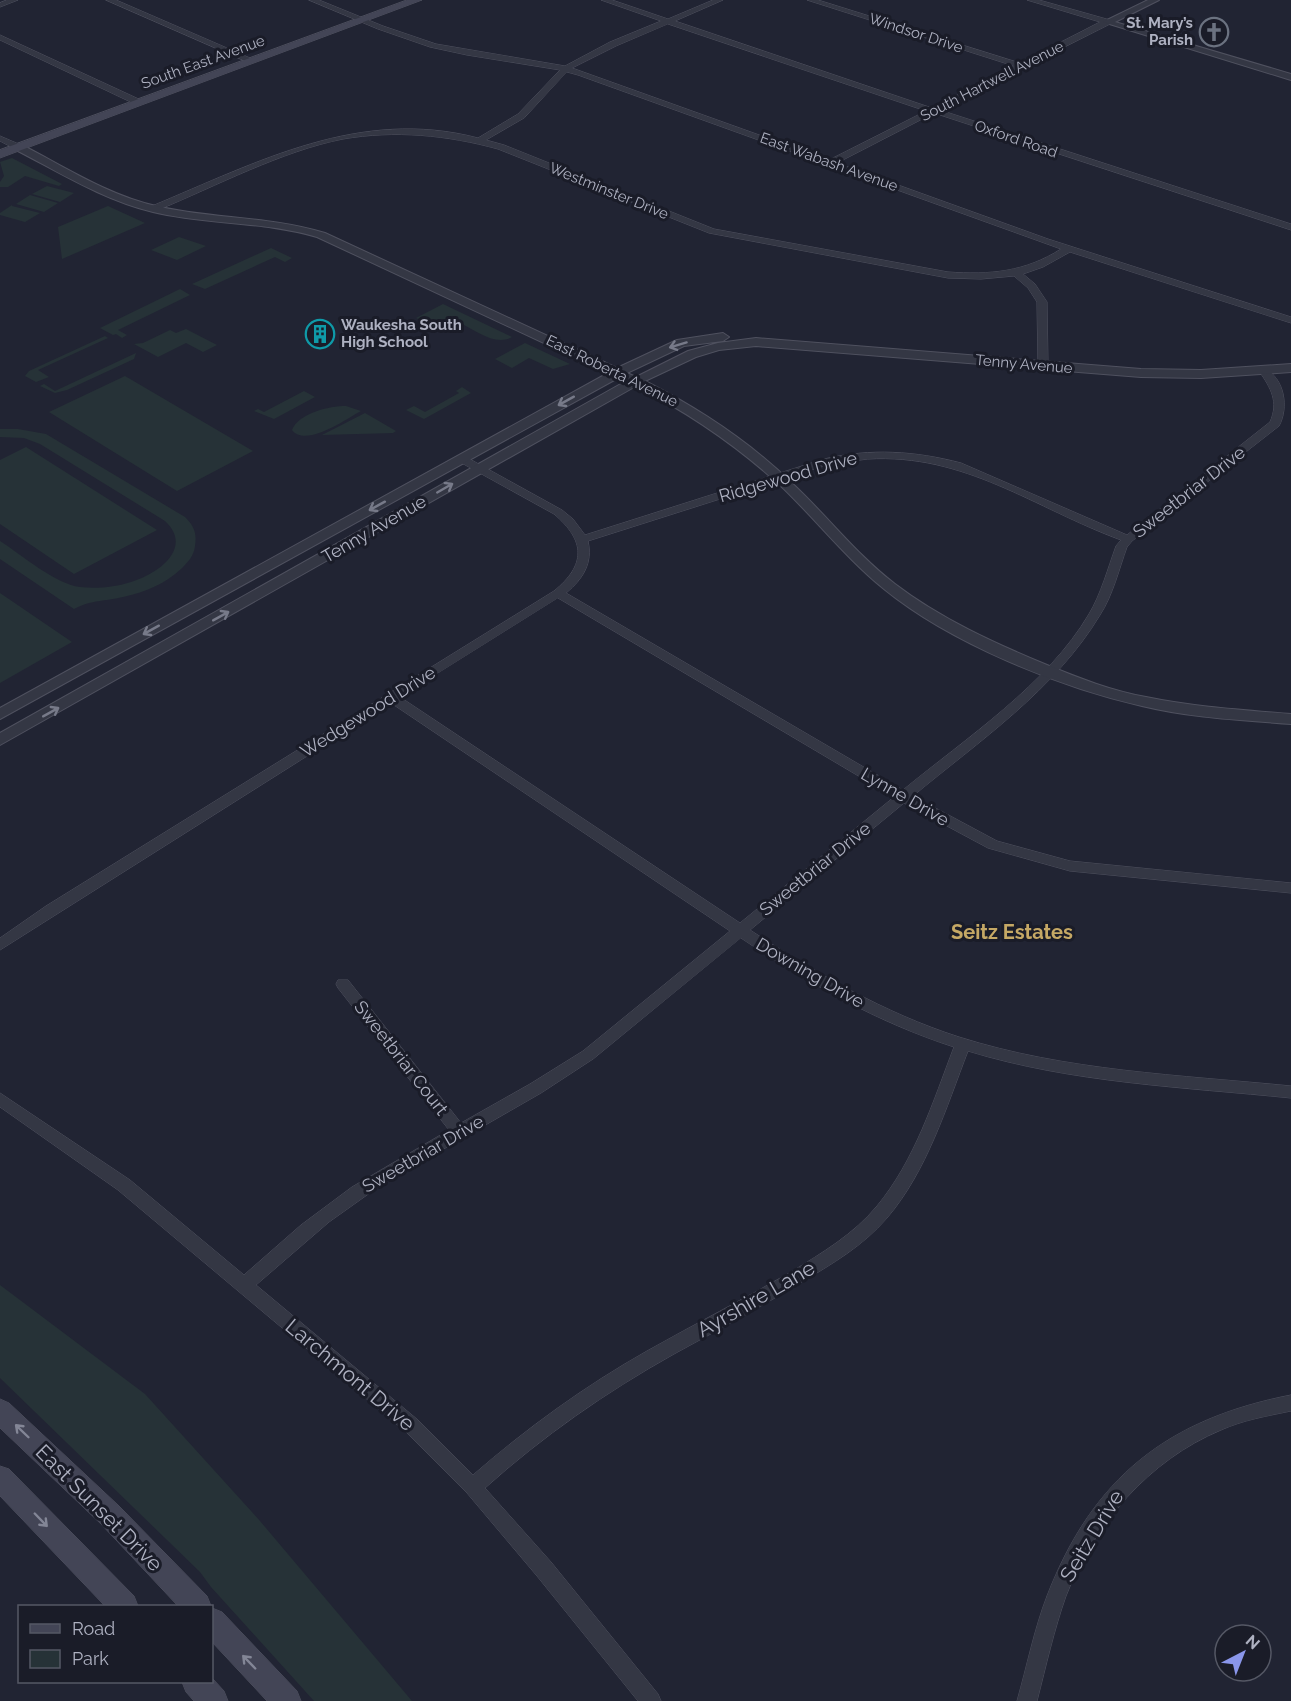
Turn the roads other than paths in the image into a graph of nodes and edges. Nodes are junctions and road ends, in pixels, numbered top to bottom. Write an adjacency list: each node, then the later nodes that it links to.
1 (14, 0): 10 (street)
2 (110, 0): 15 (street)
3 (313, 0): 11 (street, East Wabash Avenue)
4 (417, 0): 11 (main road, South East Avenue)
5 (606, 0): 12 (street, Oxford Road)
6 (719, 0): 12 (street)
7 (811, 0): 16 (street, Windsor Drive)
8 (1031, 0): 13 (street)
9 (1155, 0): 13 (street, South Hartwell Avenue)
10 (0, 5)
11 (363, 20): 15 (main road, South East Avenue); 17 (street, East Wabash Avenue)
12 (668, 21): 17 (street); 20 (street, Oxford Road)
13 (1107, 22): 16 (street, South Hartwell Avenue); 18 (street)
14 (0, 37): 19 (street)
15 (253, 61): 19 (main road, South East Avenue)
16 (1021, 66): 20 (street, South Hartwell Avenue)
17 (567, 68): 22 (street); 25 (street, East Wabash Avenue)
18 (1291, 77)
19 (140, 102): 23 (main road, South East Avenue)
20 (932, 111): 25 (street, South Hartwell Avenue); 27 (street, Oxford Road)
21 (0, 138): 23 (street)
22 (479, 141): 26 (street, Westminster Drive); 29 (street, Westminster Drive)
23 (18, 147): 24 (main road, South East Avenue); 26 (street, East Roberta Avenue)
24 (0, 154)
25 (830, 163): 28 (street, East Wabash Avenue)
26 (155, 208): 35 (street, East Roberta Avenue)
27 (1291, 227)
28 (1068, 249): 29 (street, Westminster Drive); 30 (street, East Wabash Avenue)
29 (1016, 273): 32 (street)
30 (1291, 320)
31 (756, 342): 32 (street, Tenny Avenue); 35 (street, Tenny Avenue, one-way to 35); 36 (street, Tenny Avenue)
32 (1043, 365): 34 (street, Tenny Avenue)
33 (1291, 368): 34 (street, Tenny Avenue)
34 (1264, 371): 41 (street, Sweetbriar Drive)
35 (617, 373): 36 (street, East Roberta Avenue); 37 (street, Tenny Avenue, one-way to 37)
36 (637, 382): 38 (street, Tenny Avenue); 39 (street, East Roberta Avenue)
37 (462, 459): 38 (street); 45 (street, Tenny Avenue, one-way to 45)
38 (480, 469): 40 (street); 47 (street, Tenny Avenue, one-way to 38)
39 (778, 477): 40 (street, Ridgewood Drive); 41 (street, Ridgewood Drive); 43 (street, East Roberta Avenue)
40 (582, 539): 42 (street, Wedgewood Drive)
41 (1128, 539): 43 (street, Sweetbriar Drive)
42 (558, 593): 44 (street, Wedgewood Drive); 48 (street, Lynne Drive)
43 (1050, 673): 46 (street, East Roberta Avenue); 48 (street, Sweetbriar Drive)
44 (391, 697): 50 (street, Downing Drive); 51 (street, Wedgewood Drive)
45 (0, 714)
46 (1291, 719)
47 (0, 741)
48 (903, 796): 49 (street, Lynne Drive); 50 (street, Sweetbriar Drive)
49 (1291, 888)
50 (740, 930): 53 (street, Downing Drive); 56 (street, Sweetbriar Drive)
51 (0, 945)
52 (343, 984): 56 (street, Sweetbriar Court)
53 (963, 1044): 54 (street, Downing Drive); 61 (street, Ayrshire Lane)
54 (1291, 1092)
55 (0, 1099): 57 (street, Larchmont Drive)
56 (459, 1131): 57 (street, Sweetbriar Drive)
57 (243, 1286): 61 (street, Larchmont Drive)
58 (1291, 1403): 69 (street, Seitz Drive)
59 (0, 1411): 63 (main road, East Sunset Drive, one-way to 59)
60 (0, 1479): 62 (main road, one-way to 62)
61 (473, 1487): 68 (street, Larchmont Drive)
62 (123, 1605)
63 (196, 1605)
64 (213, 1623): 67 (main road, one-way to 64)
65 (197, 1683): 66 (main road)
66 (214, 1701)
67 (287, 1701)
68 (651, 1701)
69 (1027, 1701)

